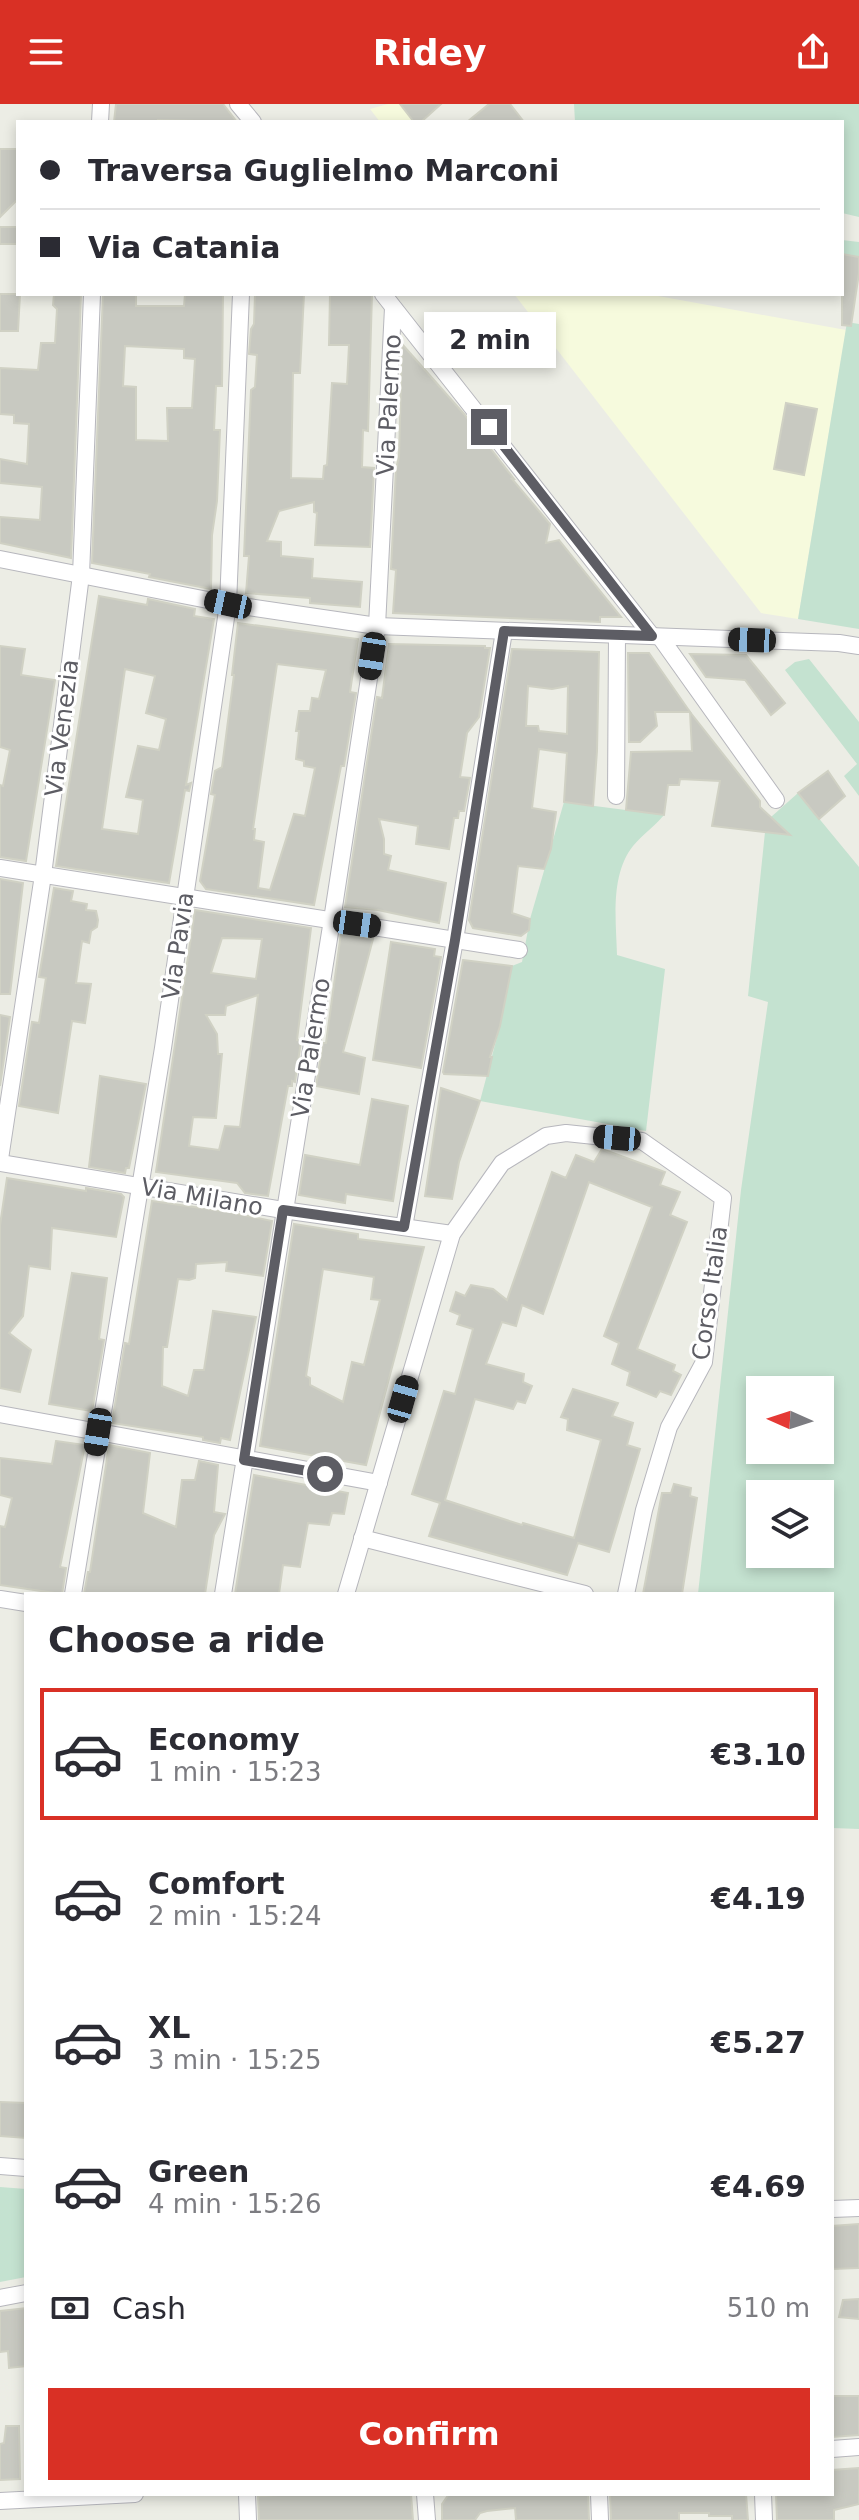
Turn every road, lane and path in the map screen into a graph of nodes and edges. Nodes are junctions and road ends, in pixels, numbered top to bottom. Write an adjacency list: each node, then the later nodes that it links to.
1 (92, 296): 5 (street, Via Venezia)
2 (241, 296): 6 (street, Via Pavia)
3 (388, 301): 7 (street, Via Palermo); 10 (street)
4 (0, 559): 5 (street)
5 (81, 575): 6 (street); 15 (street, Via Venezia)
6 (228, 604): 7 (street); 16 (street, Via Pavia)
7 (377, 626): 8 (street); 17 (street, Via Palermo)
8 (504, 631): 9 (street); 18 (street)
9 (617, 635): 10 (street); 12 (street)
10 (656, 636): 11 (street); 13 (street)
11 (859, 646)
12 (616, 796)
13 (776, 800)
14 (0, 868): 15 (street)
15 (43, 875): 16 (street); 20 (street, Via Venezia)
16 (185, 898): 17 (street); 21 (street, Via Pavia)
17 (332, 920): 18 (street); 22 (street, Via Palermo)
18 (455, 940): 19 (street); 23 (street)
19 (519, 950)
20 (0, 1161): 21 (street, Via Milano)
21 (141, 1186): 22 (street, Via Milano); 26 (street, Via Pavia)
22 (283, 1210): 23 (street, Via Milano); 27 (street, Via Palermo)
23 (404, 1227): 24 (street, Via Milano)
24 (452, 1234): 28 (street, Corso Italia); 34 (street, Corso Italia)
25 (0, 1414): 26 (street)
26 (98, 1432): 27 (street); 30 (street, Via Pavia)
27 (244, 1460): 28 (street); 31 (street, Via Palermo)
28 (379, 1483): 29 (street, Corso Italia)
29 (362, 1538): 32 (street, Corso Italia); 33 (street)
30 (73, 1592)
31 (223, 1592)
32 (347, 1592)
33 (577, 1592)
34 (626, 1592)
35 (0, 1599): 36 (street)
36 (24, 1603)
37 (0, 2166): 38 (street)
38 (24, 2168)
39 (0, 2177): 40 (street)
40 (24, 2178)
41 (859, 2208): 42 (street)
42 (834, 2209)
43 (24, 2293): 44 (street)
44 (0, 2298)
45 (859, 2447): 46 (street)
46 (834, 2449)
47 (96, 2496): 52 (street)
48 (247, 2496): 53 (street)
49 (425, 2496): 54 (street)
50 (599, 2496): 55 (street)
51 (763, 2496): 56 (street)
52 (0, 2501)
53 (248, 2520)
54 (427, 2520)
55 (600, 2520)
56 (764, 2520)

